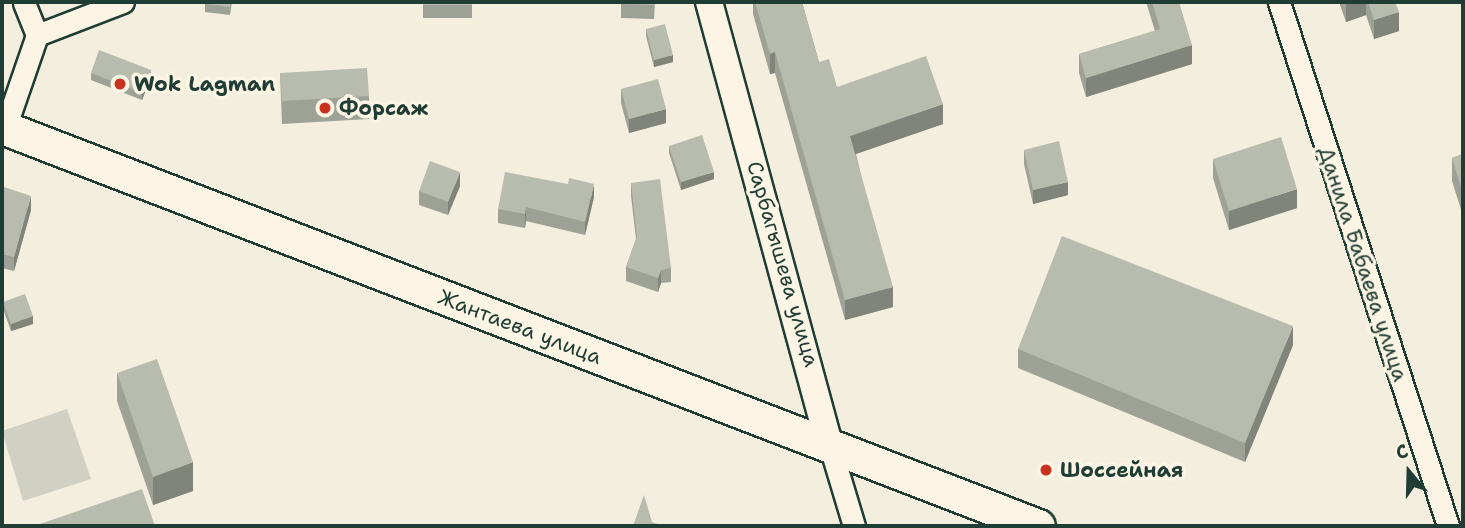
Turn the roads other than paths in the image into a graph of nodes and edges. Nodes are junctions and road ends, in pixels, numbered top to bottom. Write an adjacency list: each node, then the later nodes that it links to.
1 (24, 2): 5 (street)
2 (123, 2): 5 (street)
3 (709, 2): 7 (street, Сарбагышева улица)
4 (1279, 2): 10 (street, Данила Бабаева улица)
5 (37, 35): 6 (street)
6 (4, 128): 7 (main road, Жантаева улица)
7 (830, 446): 8 (street, Сарбагышева улица); 9 (main road, Жантаева улица)
8 (854, 526)
9 (1038, 526)
10 (1448, 526)

